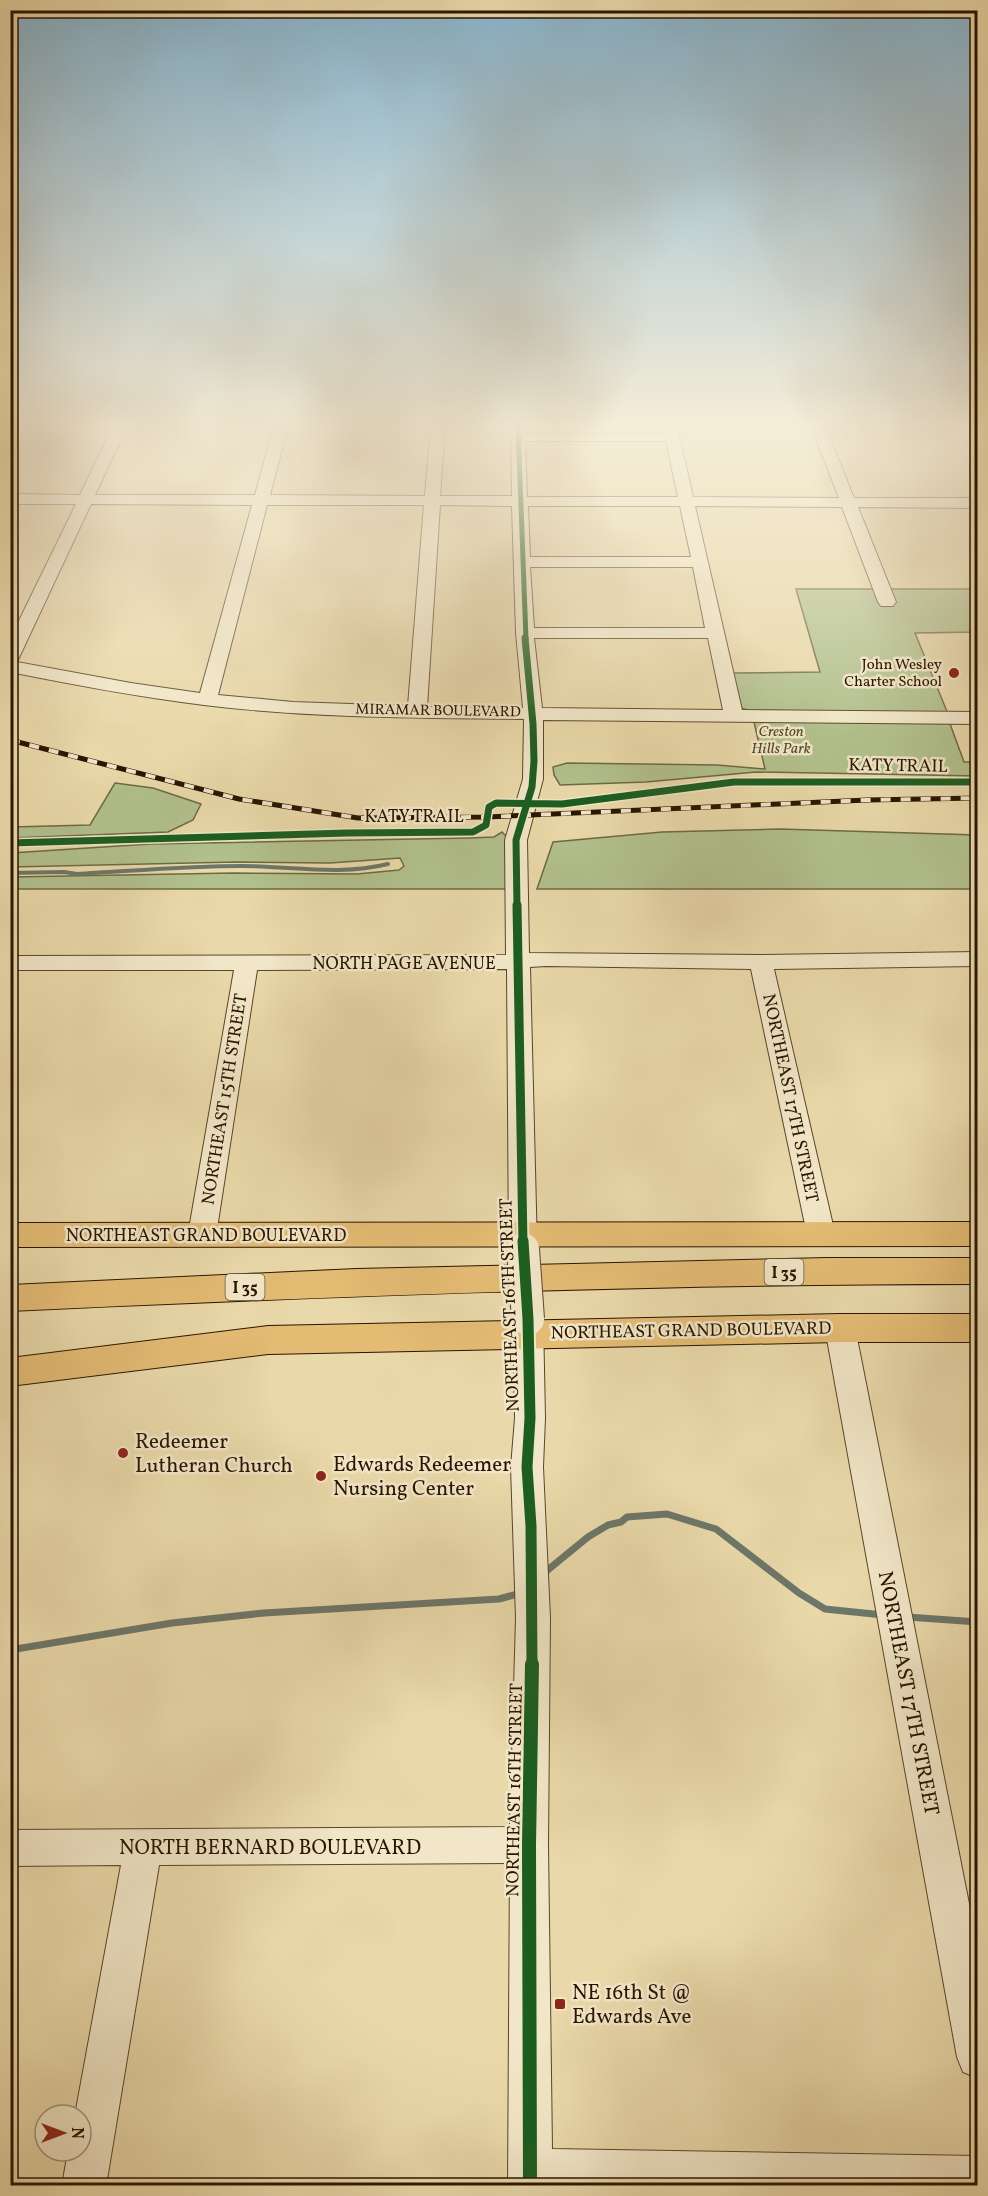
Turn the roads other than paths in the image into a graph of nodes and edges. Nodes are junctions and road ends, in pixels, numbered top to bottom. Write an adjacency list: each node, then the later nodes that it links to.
1 (72, 528): 12 (street)
2 (254, 528): 14 (street)
3 (430, 528): 15 (street)
4 (522, 528): 7 (street, NORTHEAST 16TH STREET)
5 (693, 528): 8 (street)
6 (859, 528): 9 (street)
7 (523, 562): 8 (street); 10 (street, NORTHEAST 16TH STREET)
8 (700, 562): 11 (street)
9 (888, 602)
10 (525, 633): 11 (street); 16 (street, NORTHEAST 16TH STREET)
11 (716, 633): 17 (street)
12 (10, 658)
13 (10, 666): 14 (street, MIRAMAR BOULEVARD)
14 (207, 700): 15 (street, MIRAMAR BOULEVARD)
15 (417, 712): 16 (street, MIRAMAR BOULEVARD)
16 (532, 712): 17 (street, MIRAMAR BOULEVARD); 21 (street, NORTHEAST 16TH STREET)
17 (733, 714): 18 (street, MIRAMAR BOULEVARD)
18 (978, 718)
19 (978, 960): 22 (street, NORTH PAGE AVENUE)
20 (247, 962): 21 (street, NORTH PAGE AVENUE); 23 (street, NORTH PAGE AVENUE); 27 (street, NORTHEAST 15TH STREET)
21 (519, 962): 22 (street, NORTH PAGE AVENUE); 28 (street, NORTHEAST 16TH STREET)
22 (761, 962): 24 (street, NORTHEAST 17TH STREET)
23 (10, 963)
24 (821, 1234): 25 (main road, NORTHEAST GRAND BOULEVARD); 28 (main road, NORTHEAST GRAND BOULEVARD)
25 (978, 1234)
26 (10, 1235): 27 (main road, NORTHEAST GRAND BOULEVARD)
27 (202, 1235): 28 (main road, NORTHEAST GRAND BOULEVARD)
28 (523, 1242): 33 (street, NORTHEAST 16TH STREET, bridge)
29 (978, 1271): 31 (main road, I 35)
30 (978, 1290): 32 (main road, I 35)
31 (10, 1298)
32 (10, 1316)
33 (528, 1326): 34 (main road, NORTHEAST GRAND BOULEVARD); 36 (main road, NORTHEAST GRAND BOULEVARD); 37 (street, NORTHEAST 16TH STREET)
34 (840, 1328): 35 (main road, NORTHEAST GRAND BOULEVARD); 40 (street, NORTHEAST 17TH STREET)
35 (978, 1328)
36 (10, 1372)
37 (529, 1845): 39 (street, NORTH BERNARD BOULEVARD); 41 (street, NORTHEAST 16TH STREET)
38 (10, 1848): 39 (street, NORTH BERNARD BOULEVARD)
39 (143, 1848): 43 (street)
40 (978, 2057)
41 (530, 2178): 42 (street)
42 (978, 2178)
43 (84, 2186)

